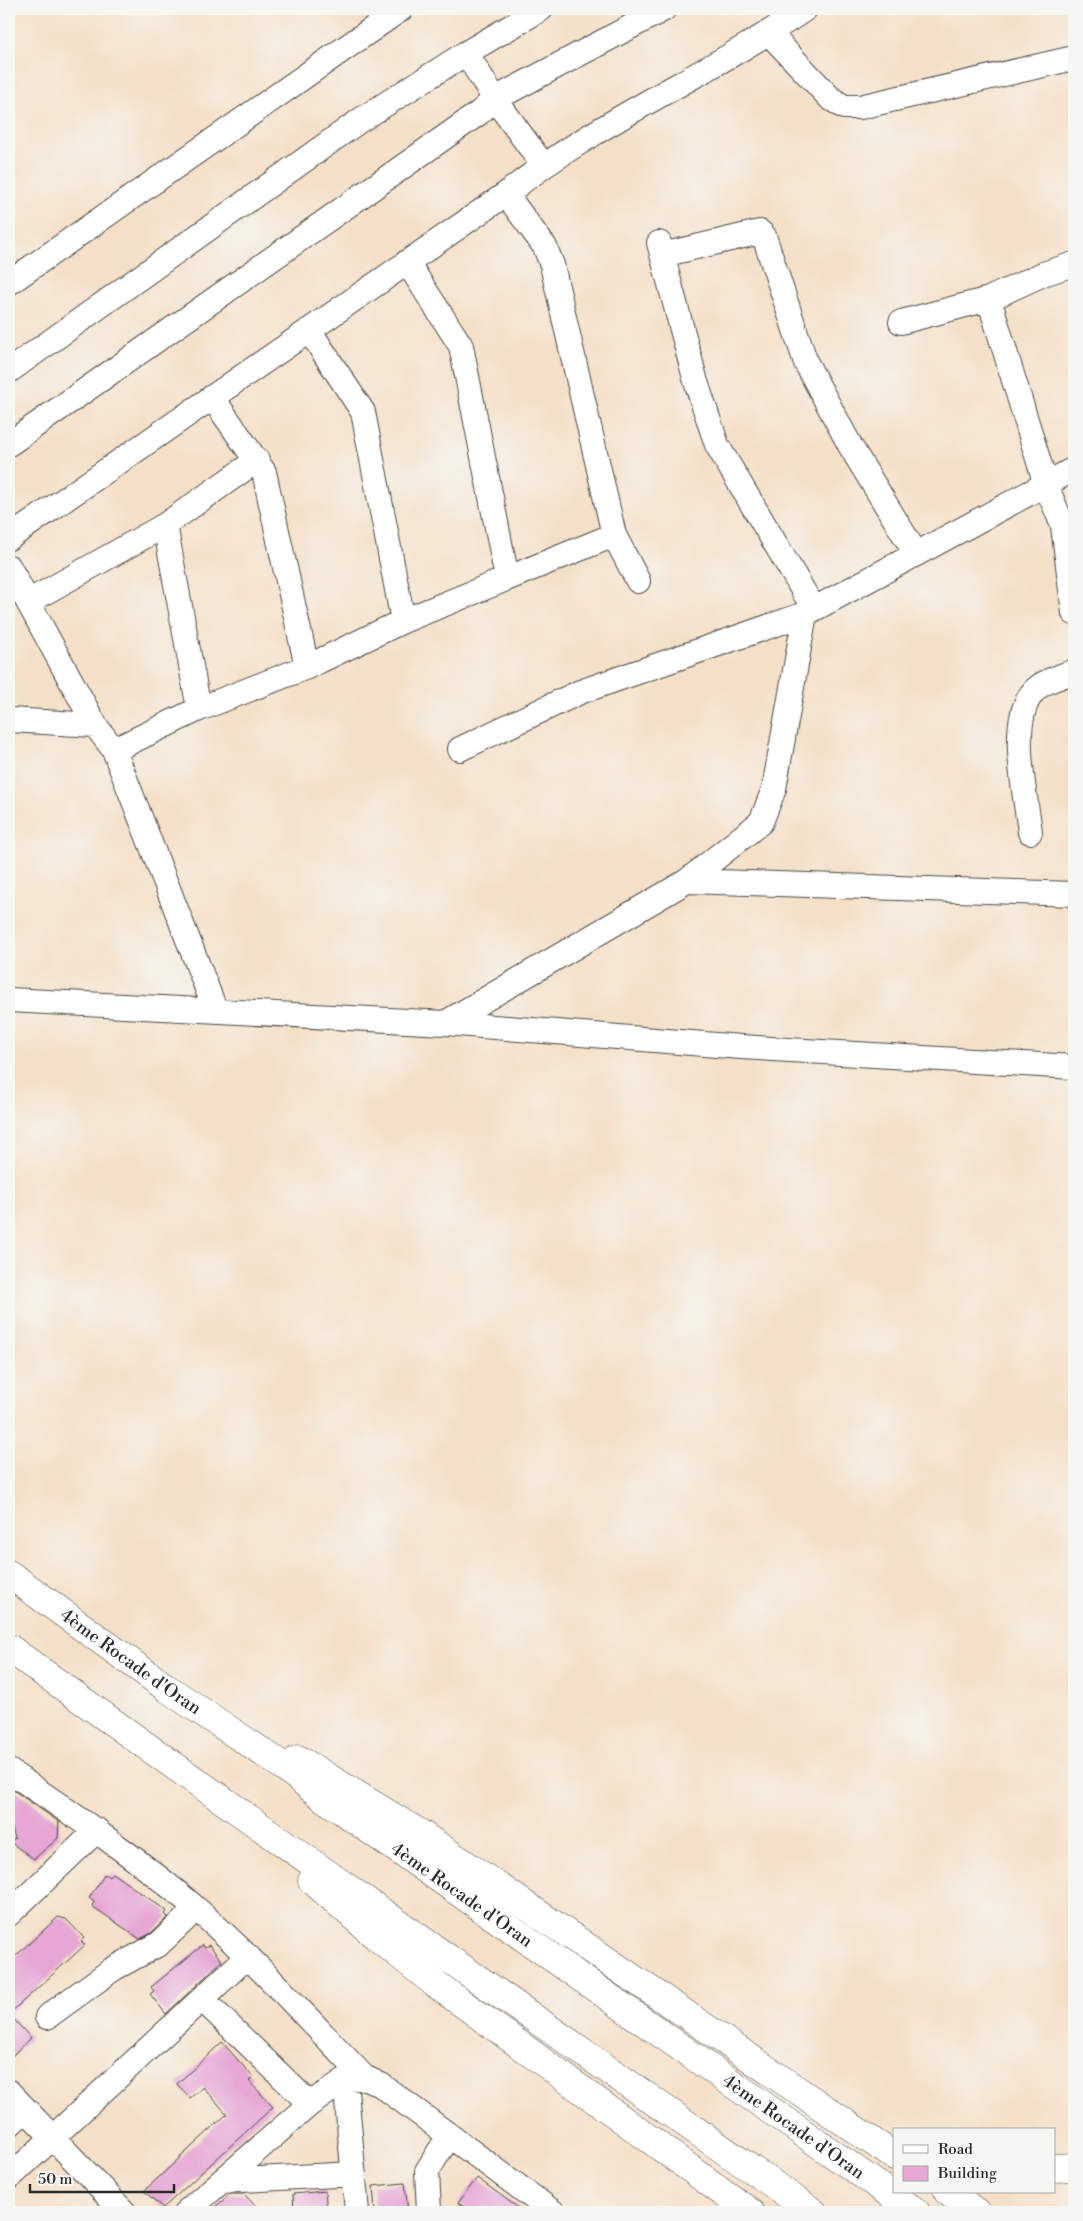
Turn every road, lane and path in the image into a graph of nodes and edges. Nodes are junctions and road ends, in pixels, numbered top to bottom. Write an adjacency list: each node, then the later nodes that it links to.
1 (401, 9): 13 (street)
2 (541, 9): 6 (street)
3 (664, 9): 8 (street)
4 (805, 9): 5 (street)
5 (769, 33): 7 (street); 9 (street)
6 (466, 53): 8 (street); 17 (street)
7 (1074, 58)
8 (495, 99): 9 (street); 19 (street)
9 (543, 164): 10 (street)
10 (506, 194): 11 (street); 25 (street)
11 (407, 262): 16 (street); 29 (street)
12 (1074, 264): 14 (street)
13 (9, 283)
14 (989, 299): 15 (street); 22 (street)
15 (901, 322)
16 (309, 330): 18 (street); 34 (street)
17 (9, 371)
18 (212, 397): 20 (street); 26 (street)
19 (9, 444)
20 (258, 460): 23 (street); 35 (street)
21 (1074, 469): 22 (street)
22 (1046, 485): 24 (street); 27 (street)
23 (164, 525): 31 (street); 37 (street)
24 (1068, 525): 33 (street)
25 (614, 536): 29 (street); 30 (street)
26 (9, 538)
27 (916, 554): 32 (street); 32 (street)
28 (9, 567): 31 (street)
29 (507, 578): 34 (street)
30 (638, 581)
31 (28, 602): 39 (street)
32 (809, 611): 40 (street); 43 (street)
33 (1074, 613)
34 (403, 621): 35 (street)
35 (307, 667): 37 (street)
36 (1074, 671): 42 (street)
37 (200, 709): 41 (street)
38 (9, 720): 39 (street)
39 (95, 724): 41 (street)
40 (460, 749)
41 (114, 750): 46 (street)
42 (1030, 832)
43 (687, 880): 44 (street); 47 (street)
44 (1074, 894)
45 (9, 1000): 46 (street)
46 (215, 1010): 47 (street)
47 (445, 1022): 48 (street)
48 (1074, 1066)
49 (9, 1574): 51 (highway, 4ème Rocade d'Oran)
50 (9, 1648): 53 (highway)
51 (168, 1689): 64 (highway); 82 (highway, 4ème Rocade d'Oran)
52 (9, 1771): 54 (street)
53 (235, 1810): 80 (highway); 81 (highway)
54 (97, 1830): 55 (street); 56 (street)
55 (196, 1909): 57 (street); 59 (street)
56 (9, 1914)
57 (248, 1956): 58 (street); 60 (street)
58 (202, 1999): 62 (street); 65 (street)
59 (47, 2017)
60 (354, 2079): 62 (street); 66 (street); 71 (street)
61 (9, 2092): 63 (street)
62 (310, 2104): 73 (street)
63 (17, 2117): 65 (street)
64 (836, 2117): 67 (highway); 68 (highway)
65 (52, 2136): 72 (street); 75 (street)
66 (449, 2136): 78 (street); 79 (street)
67 (893, 2139)
68 (893, 2155)
69 (1056, 2168): 70 (highway)
70 (1074, 2168)
71 (354, 2174): 73 (street); 77 (street)
72 (9, 2178)
73 (222, 2181): 76 (street)
74 (951, 2194): 83 (highway)
75 (124, 2212)
76 (186, 2212)
77 (357, 2212)
78 (428, 2212)
79 (553, 2212)
80 (750, 2212)
81 (813, 2212)
82 (916, 2212)
83 (976, 2212)

